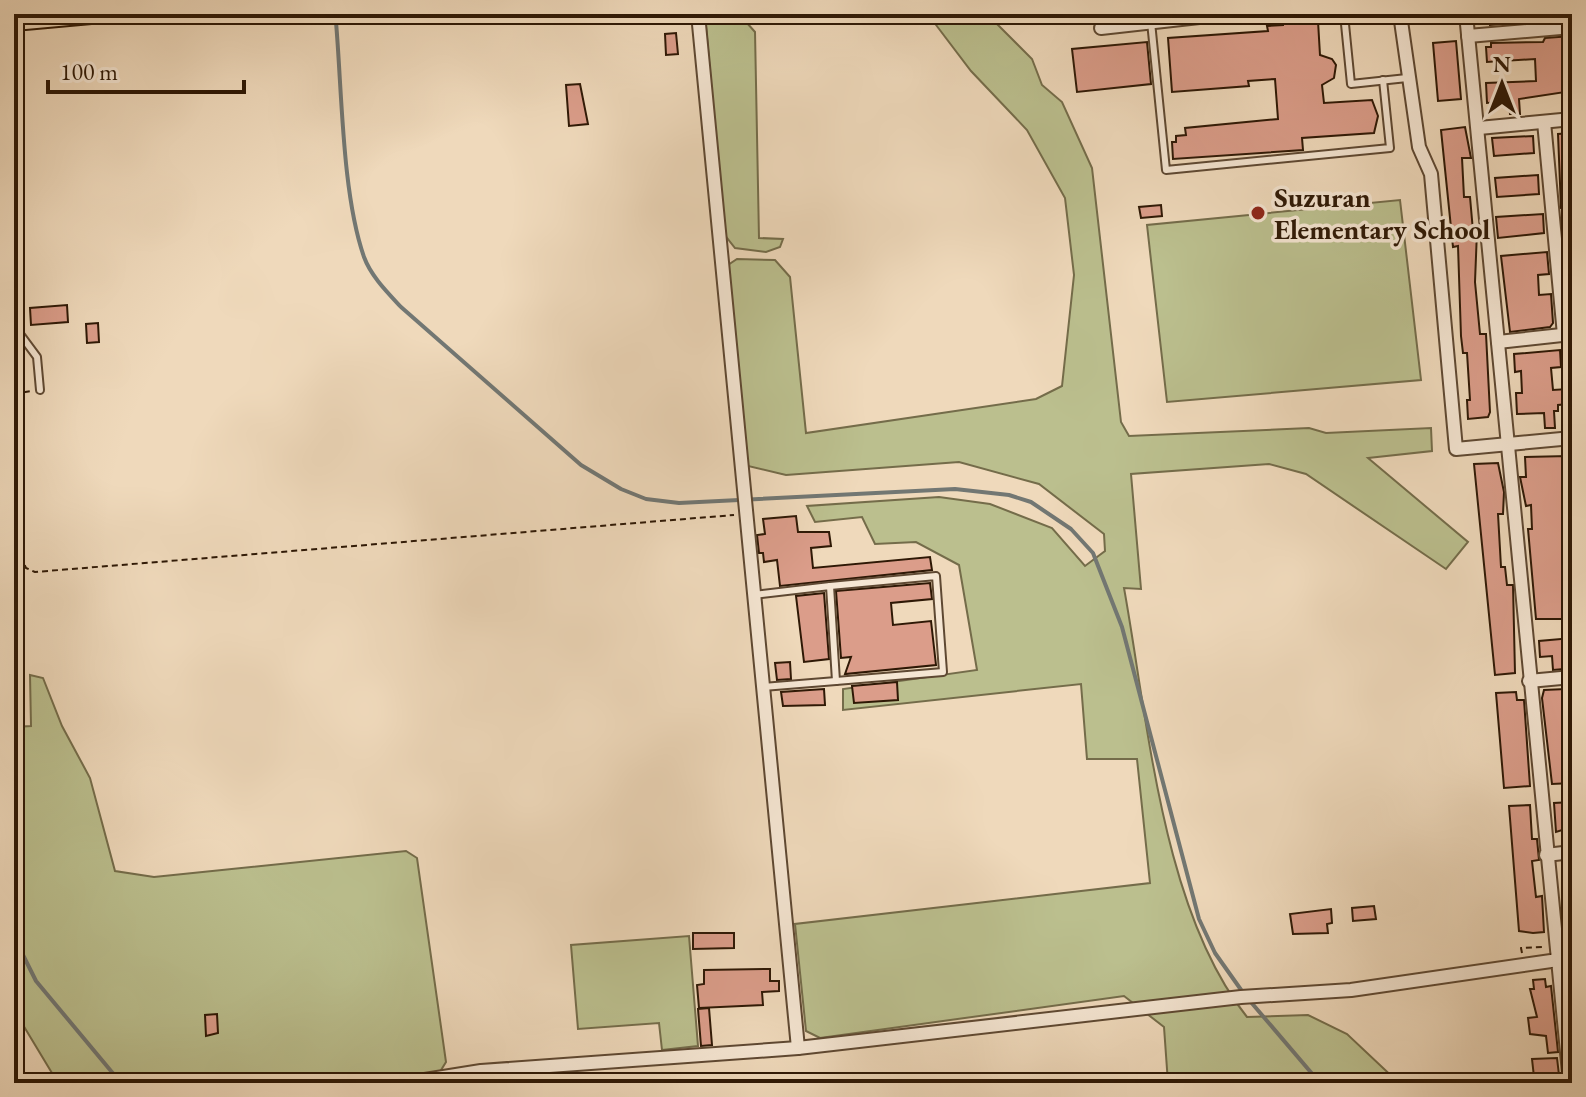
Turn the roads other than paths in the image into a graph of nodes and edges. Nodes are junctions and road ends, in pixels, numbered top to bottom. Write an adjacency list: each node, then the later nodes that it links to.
1 (91, 14): 8 (main road)
2 (698, 14): 25 (street)
3 (1226, 14): 7 (street)
4 (1344, 14): 14 (lane)
5 (1400, 14): 13 (street)
6 (1466, 14): 12 (street)
7 (1170, 17): 9 (street)
8 (14, 21)
9 (1151, 22): 11 (street); 14 (lane)
10 (1572, 27): 12 (street)
11 (1101, 28)
12 (1468, 36): 17 (street)
13 (1407, 78): 14 (lane); 23 (street)
14 (1383, 80)
15 (1572, 119): 16 (street)
16 (1544, 122): 17 (street); 19 (street)
17 (1479, 128): 20 (street)
18 (14, 326): 21 (lane)
19 (1568, 334): 20 (street)
20 (1498, 342): 23 (street)
21 (40, 390)
22 (1572, 438): 23 (street)
23 (1508, 443): 28 (street)
24 (830, 586): 25 (lane); 27 (lane); 27 (lane)
25 (754, 595): 29 (street)
26 (1572, 677): 28 (street)
27 (836, 681): 29 (lane)
28 (1529, 681): 31 (street)
29 (763, 687): 33 (street)
30 (1572, 852): 31 (street)
31 (1546, 855): 32 (street)
32 (1565, 959): 33 (street); 34 (street)
33 (798, 1048): 35 (street)
34 (1570, 1058): 36 (street)
35 (406, 1083)
36 (1570, 1083)

